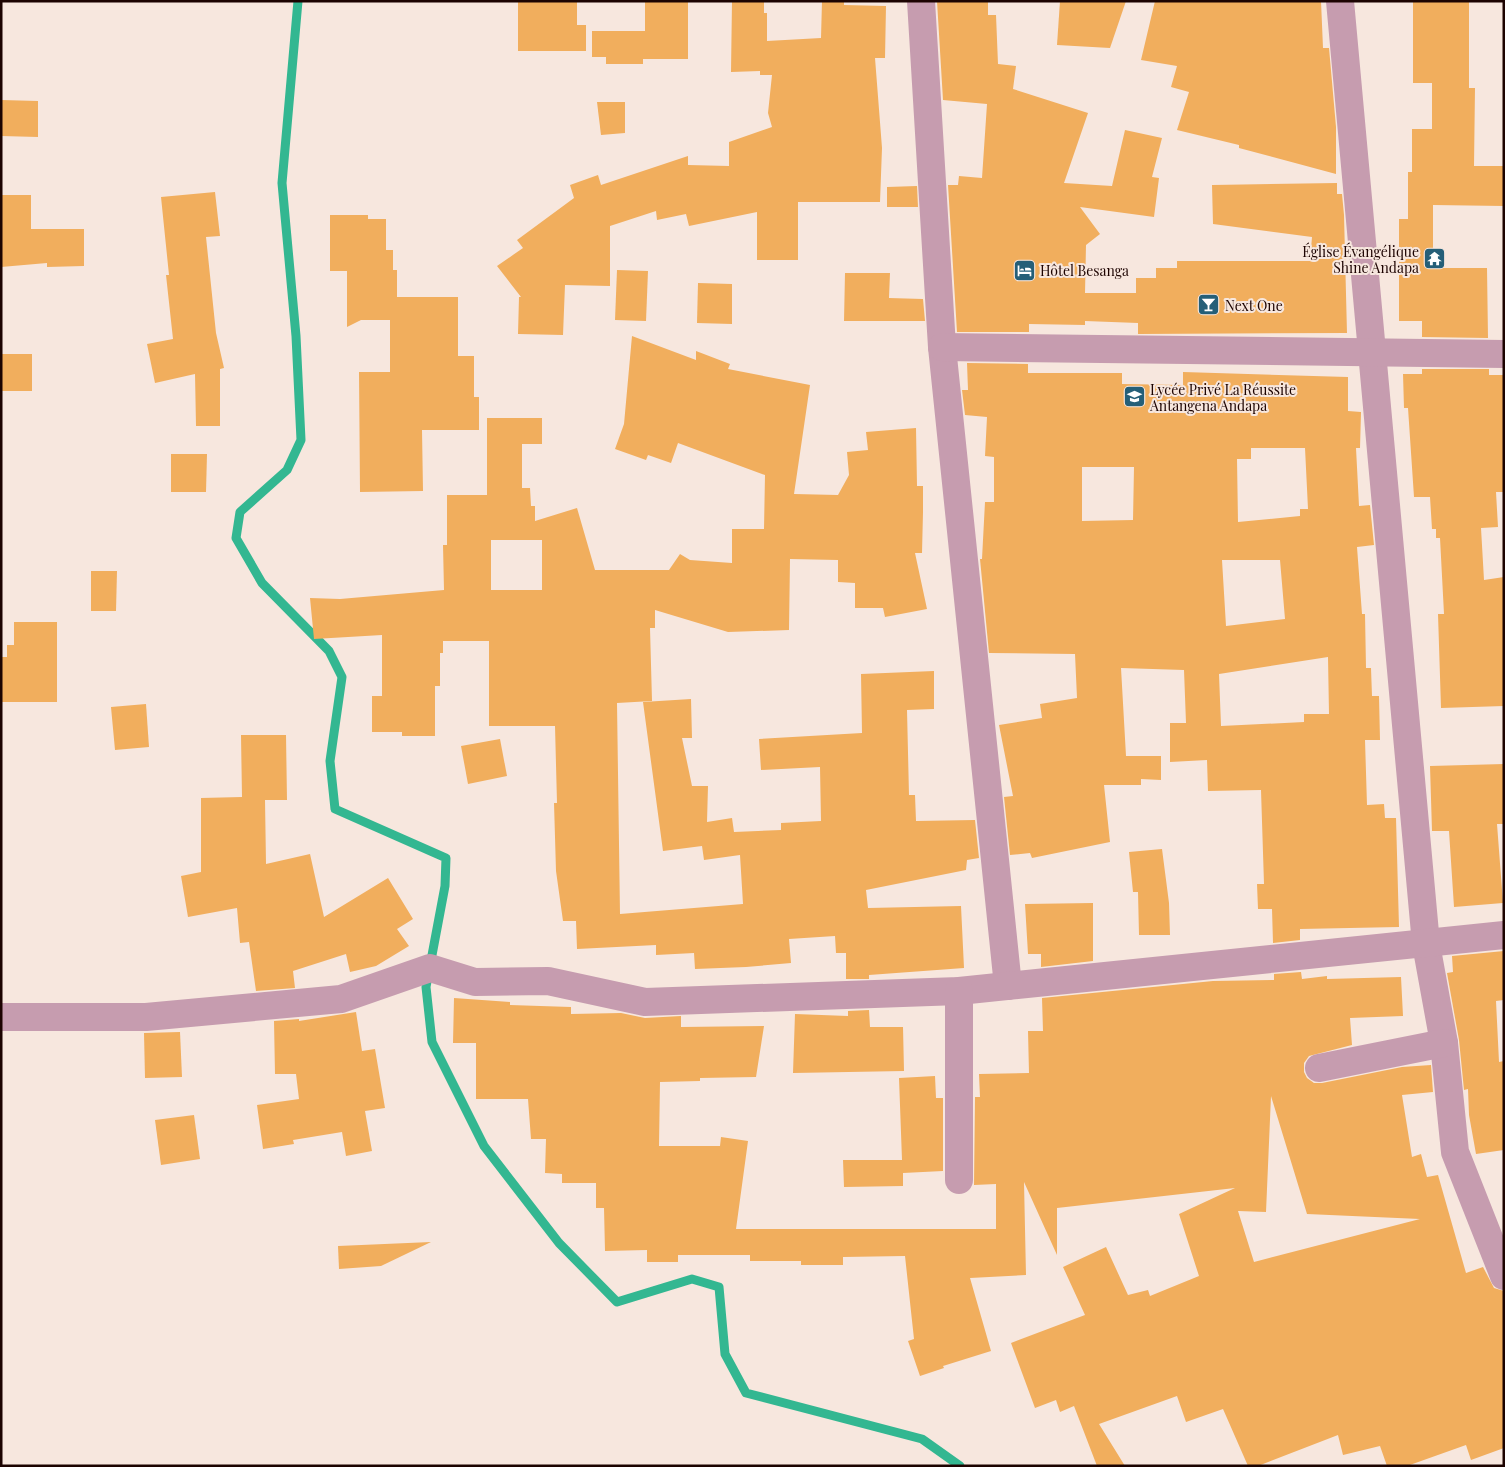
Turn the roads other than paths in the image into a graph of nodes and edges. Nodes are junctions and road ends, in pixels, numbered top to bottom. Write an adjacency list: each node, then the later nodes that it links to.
1 (921, 1): 3 (street)
2 (1340, 1): 4 (street)
3 (942, 347): 4 (street); 8 (street)
4 (1371, 351): 5 (street); 7 (street)
5 (1504, 354)
6 (1504, 935): 7 (street)
7 (1426, 944): 8 (street); 11 (street)
8 (1008, 986): 9 (street)
9 (960, 991): 10 (street); 13 (street)
10 (1, 1017)
11 (1444, 1043): 12 (street); 14 (street)
12 (1319, 1068)
13 (959, 1180)
14 (1504, 1276)

